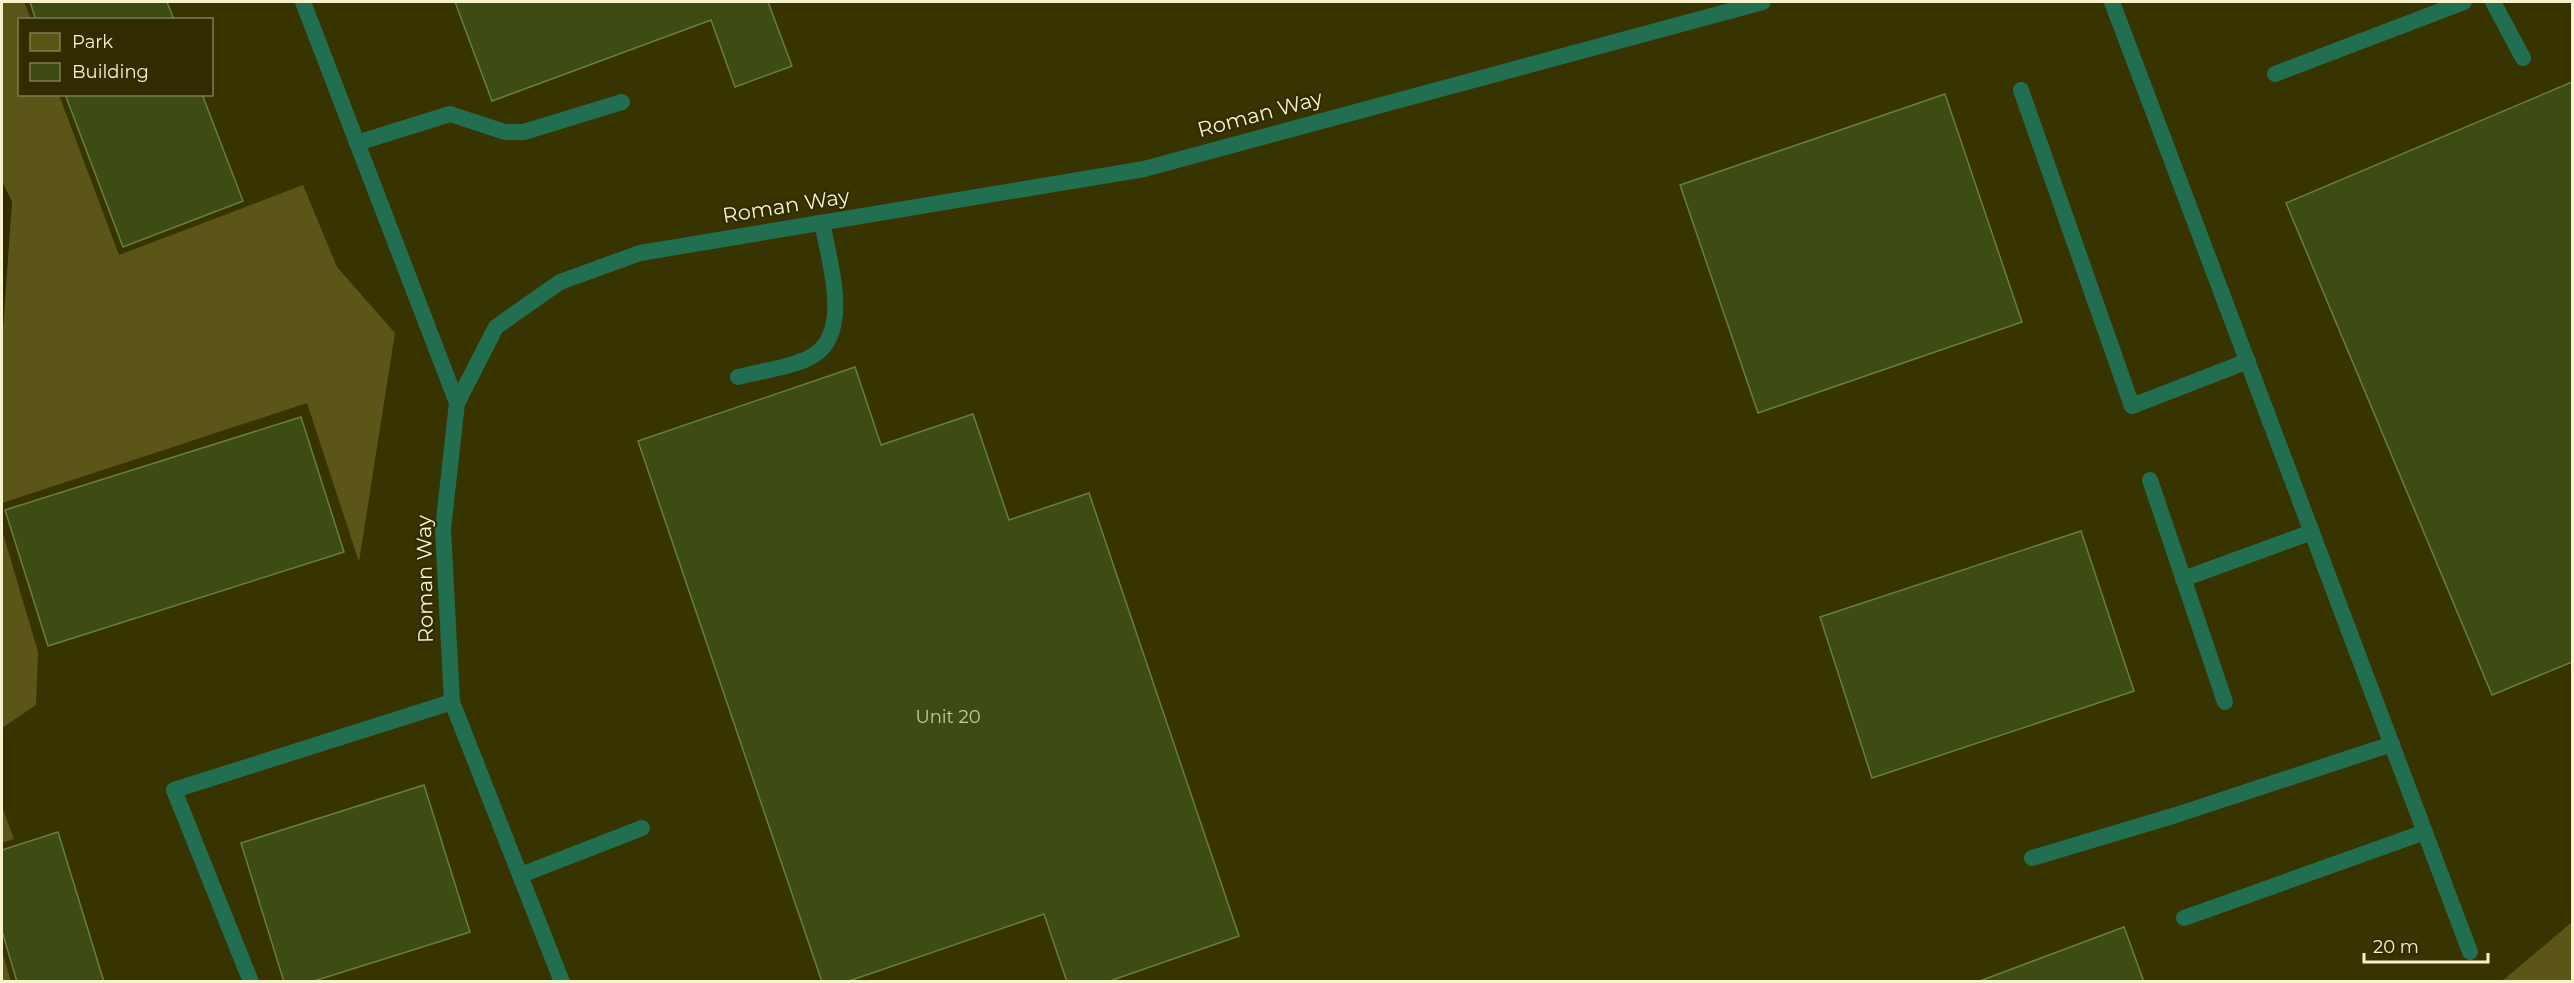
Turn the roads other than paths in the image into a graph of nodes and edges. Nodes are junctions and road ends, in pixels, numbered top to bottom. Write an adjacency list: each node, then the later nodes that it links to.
1 (303, 2): 10 (lane)
2 (1763, 2): 11 (lane, Roman Way)
3 (2112, 2): 12 (lane)
4 (2464, 2): 7 (lane)
5 (2493, 2): 6 (lane)
6 (2523, 58)
7 (2276, 74)
8 (2021, 90): 12 (lane)
9 (622, 102): 10 (lane)
10 (357, 143): 14 (lane)
11 (822, 223): 13 (lane); 14 (lane, Roman Way)
12 (2248, 361): 16 (lane)
13 (738, 377)
14 (457, 403): 18 (lane, Roman Way)
15 (2150, 480): 17 (lane)
16 (2312, 532): 17 (lane); 20 (lane)
17 (2183, 579): 19 (lane)
18 (452, 702): 24 (lane, Roman Way); 27 (lane)
19 (2225, 702)
20 (2392, 744): 22 (lane); 23 (lane)
21 (642, 828): 24 (lane)
22 (2426, 832): 25 (lane); 26 (lane)
23 (2032, 858)
24 (521, 875): 28 (lane, Roman Way)
25 (2184, 918)
26 (2470, 952)
27 (251, 981)
28 (562, 981)

